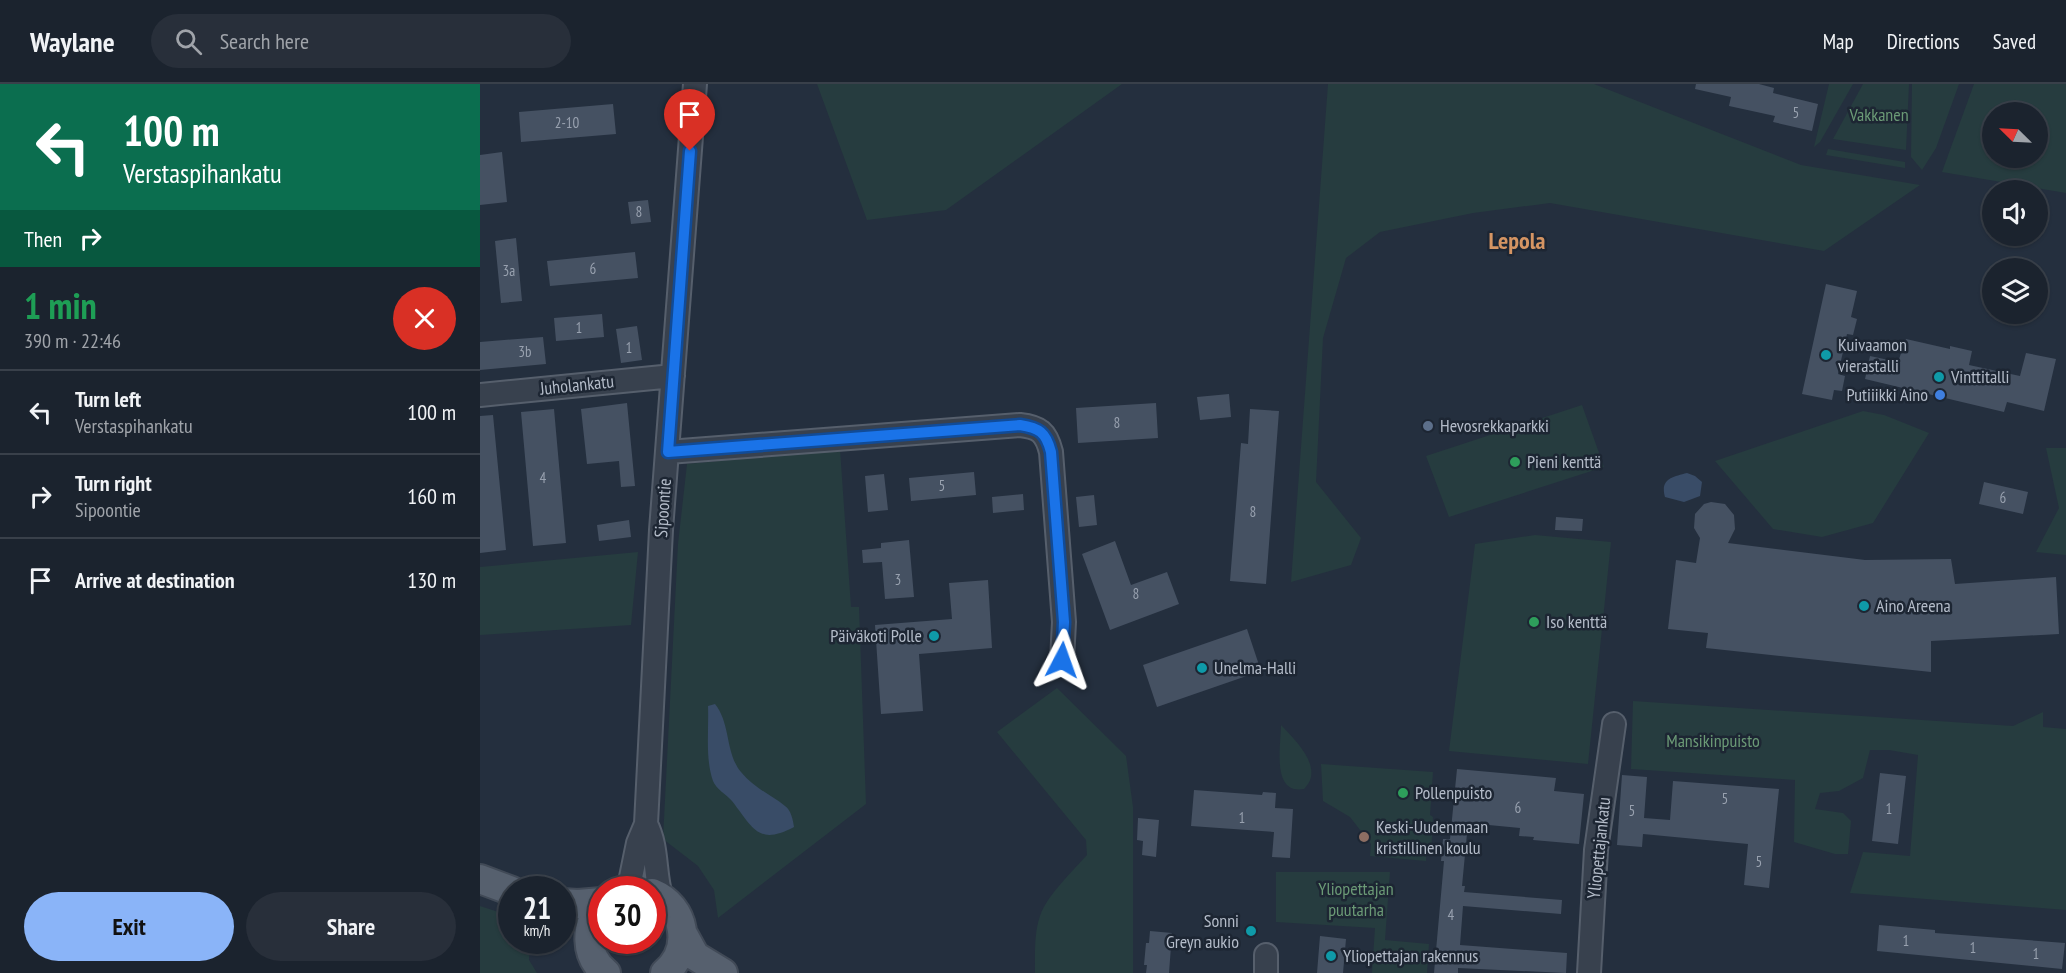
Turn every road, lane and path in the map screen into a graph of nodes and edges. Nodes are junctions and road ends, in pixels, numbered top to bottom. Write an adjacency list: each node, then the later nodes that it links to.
1 (695, 84): 2 (street, Sipoontie)
2 (673, 376): 3 (street, Juholankatu); 4 (street, Sipoontie)
3 (480, 395)
4 (668, 452): 5 (street); 7 (street, Sipoontie)
5 (1062, 660)
6 (1614, 724): 20 (street, Yliopettajankatu)
7 (646, 824): 8 (street, Sipoontie); 9 (street, Sipoontie)
8 (631, 876)
9 (656, 876)
10 (480, 879): 11 (main road)
11 (498, 886)
12 (666, 902): 14 (main road)
13 (576, 932): 15 (main road)
14 (684, 936): 18 (main road); 19 (main road)
15 (588, 943)
16 (593, 954): 17 (main road)
17 (606, 973)
18 (666, 973)
19 (723, 973)
20 (1589, 973)

